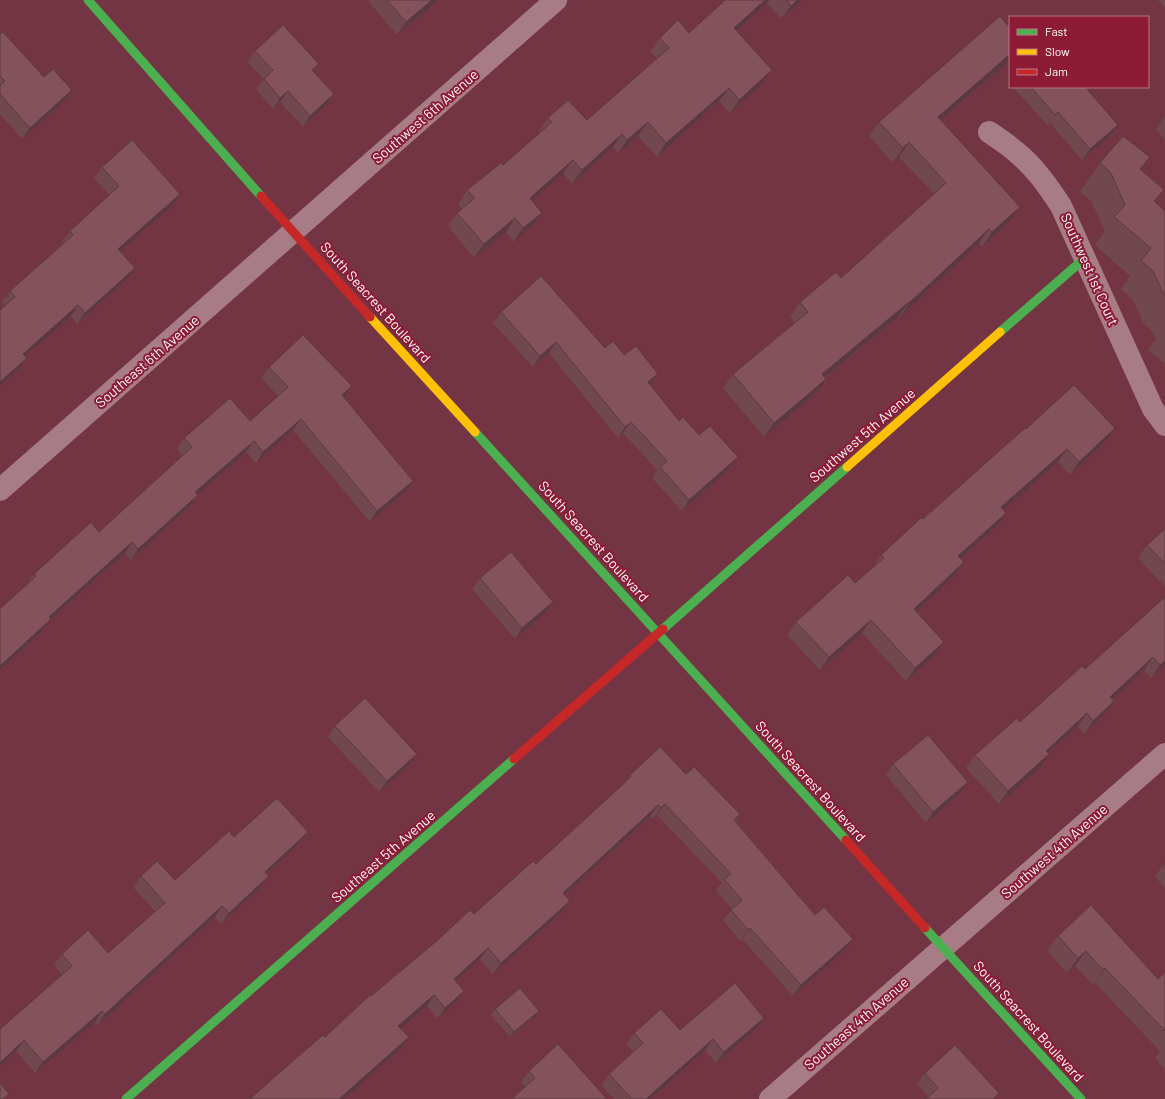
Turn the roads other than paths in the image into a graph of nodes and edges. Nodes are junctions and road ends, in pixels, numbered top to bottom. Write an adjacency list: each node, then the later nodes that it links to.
1 (88, 0): 4 (street, South Seacrest Boulevard)
2 (556, 0): 4 (street, Southwest 6th Avenue)
3 (990, 132): 5 (street, Southwest 1st Court)
4 (293, 232): 7 (street, Southeast 6th Avenue); 8 (street, South Seacrest Boulevard)
5 (1085, 258): 6 (street, Southwest 1st Court); 8 (street, Southwest 5th Avenue)
6 (1165, 425)
7 (0, 490)
8 (658, 633): 10 (street, South Seacrest Boulevard); 11 (street, Southeast 5th Avenue)
9 (1165, 754): 10 (street, Southwest 4th Avenue)
10 (943, 948): 12 (street, Southeast 4th Avenue); 13 (street, South Seacrest Boulevard)
11 (126, 1099)
12 (770, 1099)
13 (1081, 1099)

